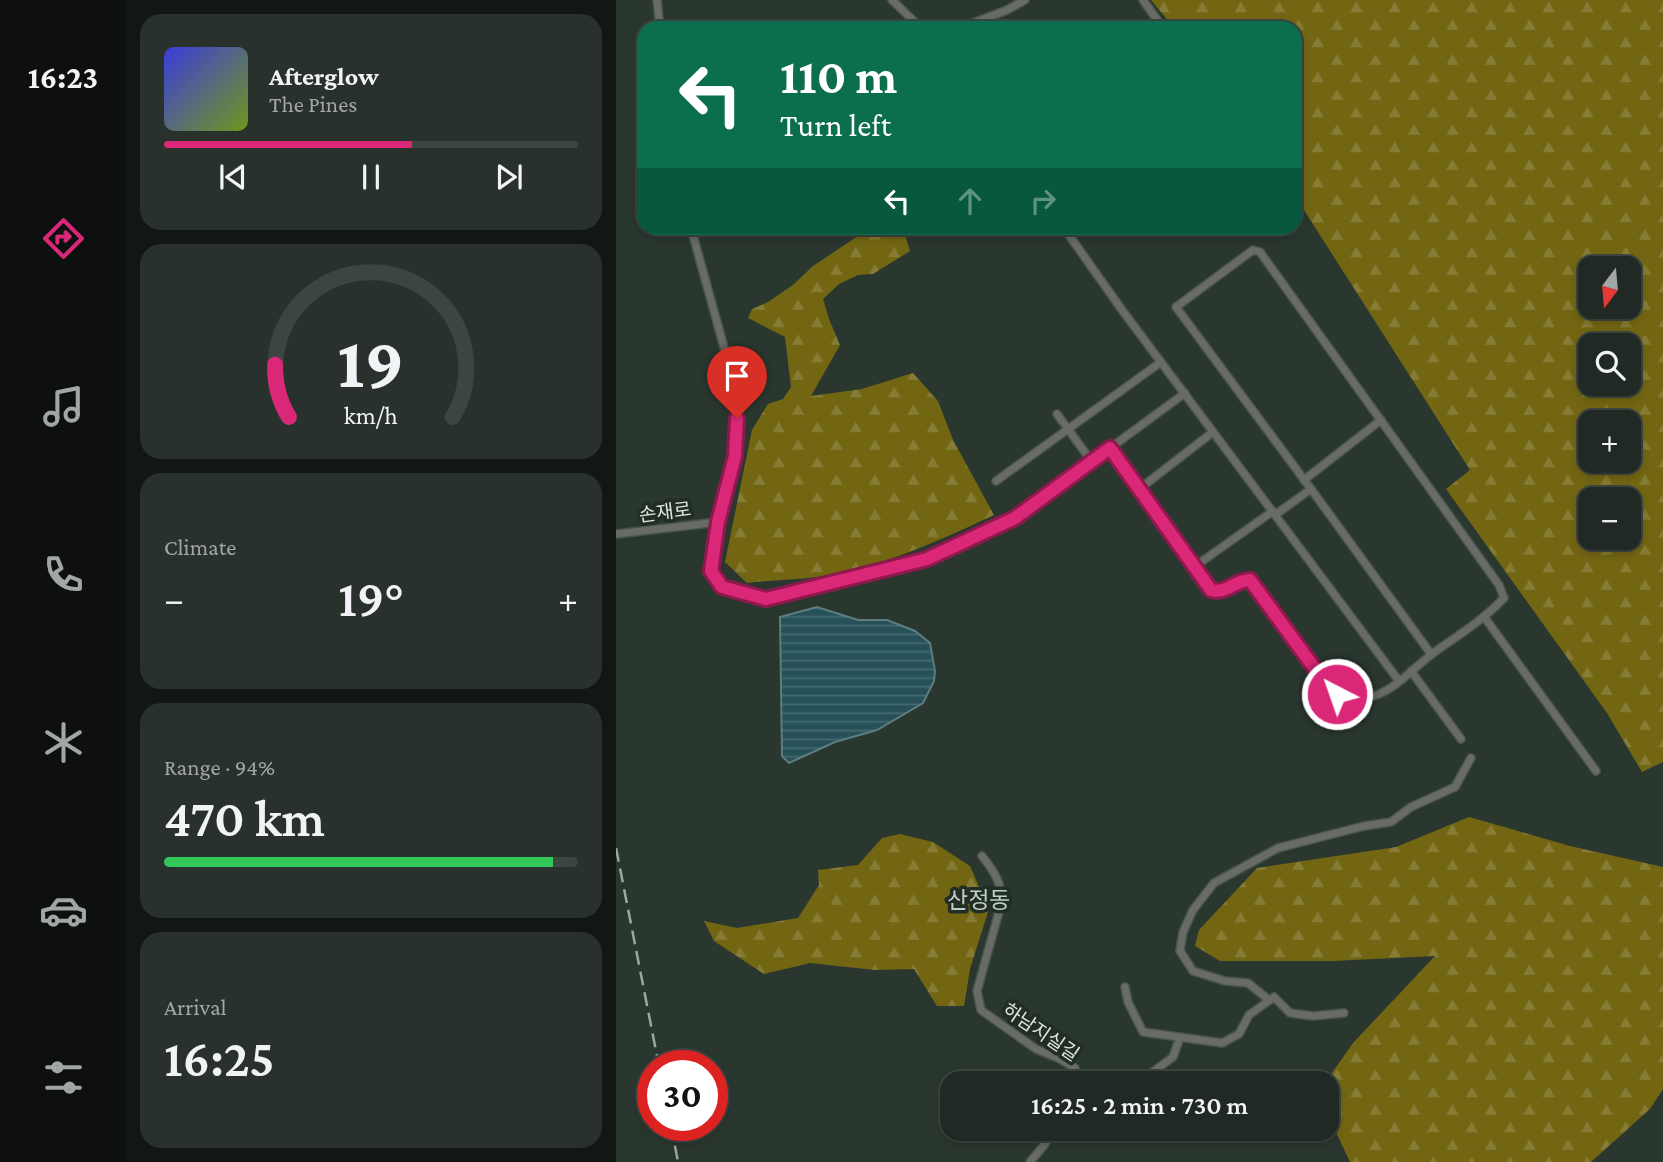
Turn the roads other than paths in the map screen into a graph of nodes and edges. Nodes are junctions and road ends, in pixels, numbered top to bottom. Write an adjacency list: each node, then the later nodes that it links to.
1 (657, 0): 5 (street)
2 (892, 0): 6 (street)
3 (1025, 0): 7 (street)
4 (1143, 0): 8 (street)
5 (659, 21)
6 (914, 21)
7 (978, 21)
8 (1158, 21)
9 (693, 235): 24 (street)
10 (1069, 235): 11 (street)
11 (1161, 362): 12 (street); 15 (street)
12 (1185, 393): 16 (street); 17 (street)
13 (1058, 414): 15 (street)
14 (1381, 420): 19 (street); 19 (street); 27 (street)
15 (1068, 429): 18 (street); 20 (street)
16 (1213, 432): 22 (street); 23 (street)
17 (1110, 448): 18 (street); 22 (street)
18 (1092, 462): 24 (street)
19 (1304, 480): 21 (street)
20 (996, 481)
21 (1311, 489): 23 (street); 28 (street)
22 (1138, 490): 26 (street)
23 (1274, 513): 26 (street); 30 (street)
24 (718, 522): 25 (street, 손재로)
25 (616, 534)
26 (1194, 567): 30 (street)
27 (1485, 618): 28 (street); 33 (street)
28 (1431, 654): 29 (street)
29 (1411, 671): 30 (street); 31 (street)
30 (1399, 681)
31 (1461, 739)
32 (1471, 758): 36 (street)
33 (1596, 771)
34 (982, 856): 39 (street, 하남지실길)
35 (1125, 987): 38 (street)
36 (1269, 1000): 37 (street); 38 (street)
37 (1344, 1013)
38 (1181, 1037): 40 (street)
39 (1075, 1071)
40 (1154, 1071)
41 (1047, 1141): 42 (street)
42 (1030, 1162)

